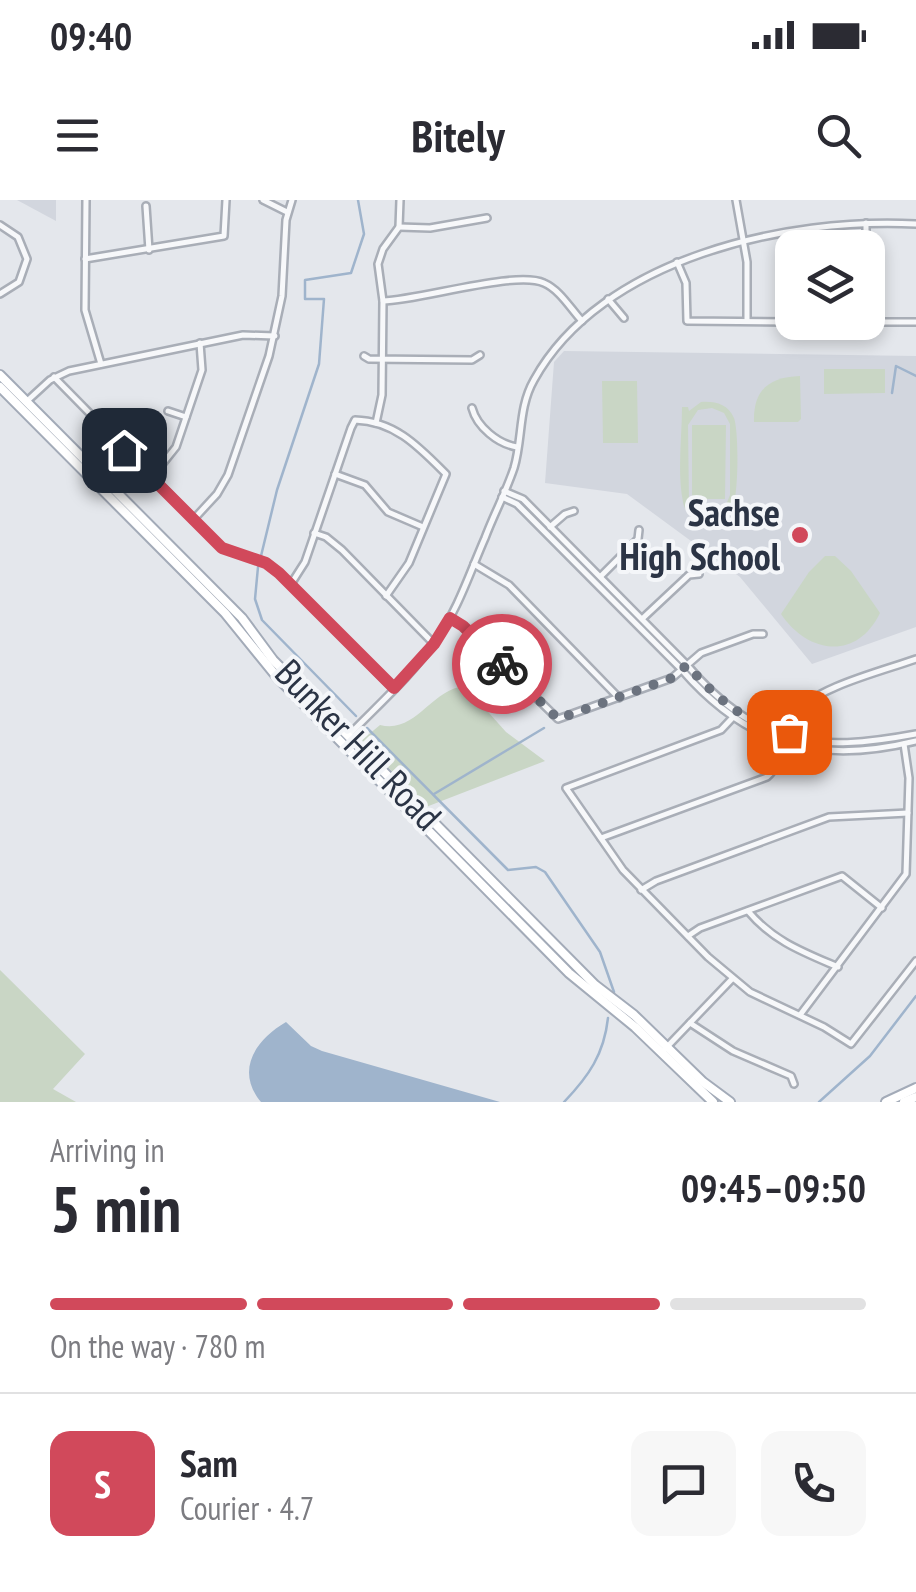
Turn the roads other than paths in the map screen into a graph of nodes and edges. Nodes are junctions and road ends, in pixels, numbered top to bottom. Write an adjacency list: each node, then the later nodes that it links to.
1 (86, 200): 19 (street)
2 (226, 200): 18 (street)
3 (263, 200): 8 (street)
4 (292, 200): 8 (street)
5 (400, 200): 13 (street)
6 (736, 200): 17 (street)
7 (146, 206): 18 (street)
8 (288, 212): 30 (street)
9 (486, 218): 13 (street)
10 (866, 223): 11 (street); 14 (street); 15 (street)
11 (916, 224)
12 (0, 225): 21 (street)
13 (399, 228): 23 (street)
14 (810, 230)
15 (866, 230)
16 (775, 237): 17 (street)
17 (744, 243): 20 (street); 26 (street)
18 (148, 250): 19 (street)
19 (85, 259): 35 (street)
20 (677, 262): 22 (street); 26 (street)
21 (0, 294)
22 (608, 299): 24 (street); 25 (street)
23 (383, 301): 25 (street); 34 (street)
24 (624, 318)
25 (582, 321): 44 (street)
26 (747, 322): 27 (street)
27 (775, 322)
28 (885, 322): 29 (street)
29 (916, 322)
30 (275, 336): 31 (street); 49 (street)
31 (200, 344): 35 (street); 42 (street)
32 (480, 355): 34 (street)
33 (364, 356): 34 (street)
34 (382, 360): 43 (street)
35 (101, 364): 37 (street)
36 (0, 375): 39 (main road, Bunker Hill Road)
37 (54, 377): 39 (street); 46 (street)
38 (0, 387): 39 (main road, Bunker Hill Road)
39 (23, 404): 69 (main road, Bunker Hill Road)
40 (472, 408): 44 (street)
41 (168, 411): 42 (street)
42 (186, 417): 46 (street)
43 (376, 423): 45 (street); 51 (street)
44 (517, 447): 47 (street)
45 (335, 474): 51 (street); 53 (street)
46 (152, 478): 49 (street)
47 (503, 494): 50 (street); 54 (street); 64 (street)
48 (574, 511): 50 (street)
49 (193, 520): 57 (street)
50 (550, 527): 56 (street)
51 (422, 528): 58 (street)
52 (639, 530): 56 (street)
53 (314, 533): 57 (street); 58 (street)
54 (474, 564): 59 (street); 66 (street)
55 (698, 574): 60 (street)
56 (600, 577): 60 (street)
57 (291, 584): 65 (street)
58 (386, 596): 62 (street)
59 (450, 618): 62 (street); 66 (street)
60 (642, 619): 64 (street)
61 (764, 634): 64 (street)
62 (434, 644): 65 (street)
63 (916, 659): 70 (street)
64 (684, 667): 66 (street); 67 (street)
65 (394, 688): 69 (street)
66 (618, 698)
67 (735, 716): 70 (street); 74 (street)
68 (916, 737): 71 (street)
69 (345, 739): 84 (main road, Bunker Hill Road)
70 (787, 739): 71 (street); 74 (street)
71 (903, 740): 72 (street)
72 (912, 778): 73 (street)
73 (908, 813): 75 (street); 76 (street)
74 (601, 838): 75 (street)
75 (641, 890): 78 (street)
76 (882, 908): 77 (street); 80 (street)
77 (748, 911): 78 (street); 80 (street)
78 (688, 937): 81 (street)
79 (916, 962): 82 (street)
80 (838, 966): 82 (street)
81 (732, 979): 82 (street); 83 (street)
82 (800, 1016)
83 (690, 1023): 84 (street); 85 (street)
84 (664, 1050): 88 (main road, Bunker Hill Road); 89 (main road, Bunker Hill Road)
85 (794, 1084)
86 (916, 1088): 90 (main road)
87 (916, 1097): 91 (main road)
88 (713, 1102)
89 (730, 1102)
90 (886, 1102)
91 (904, 1102)

